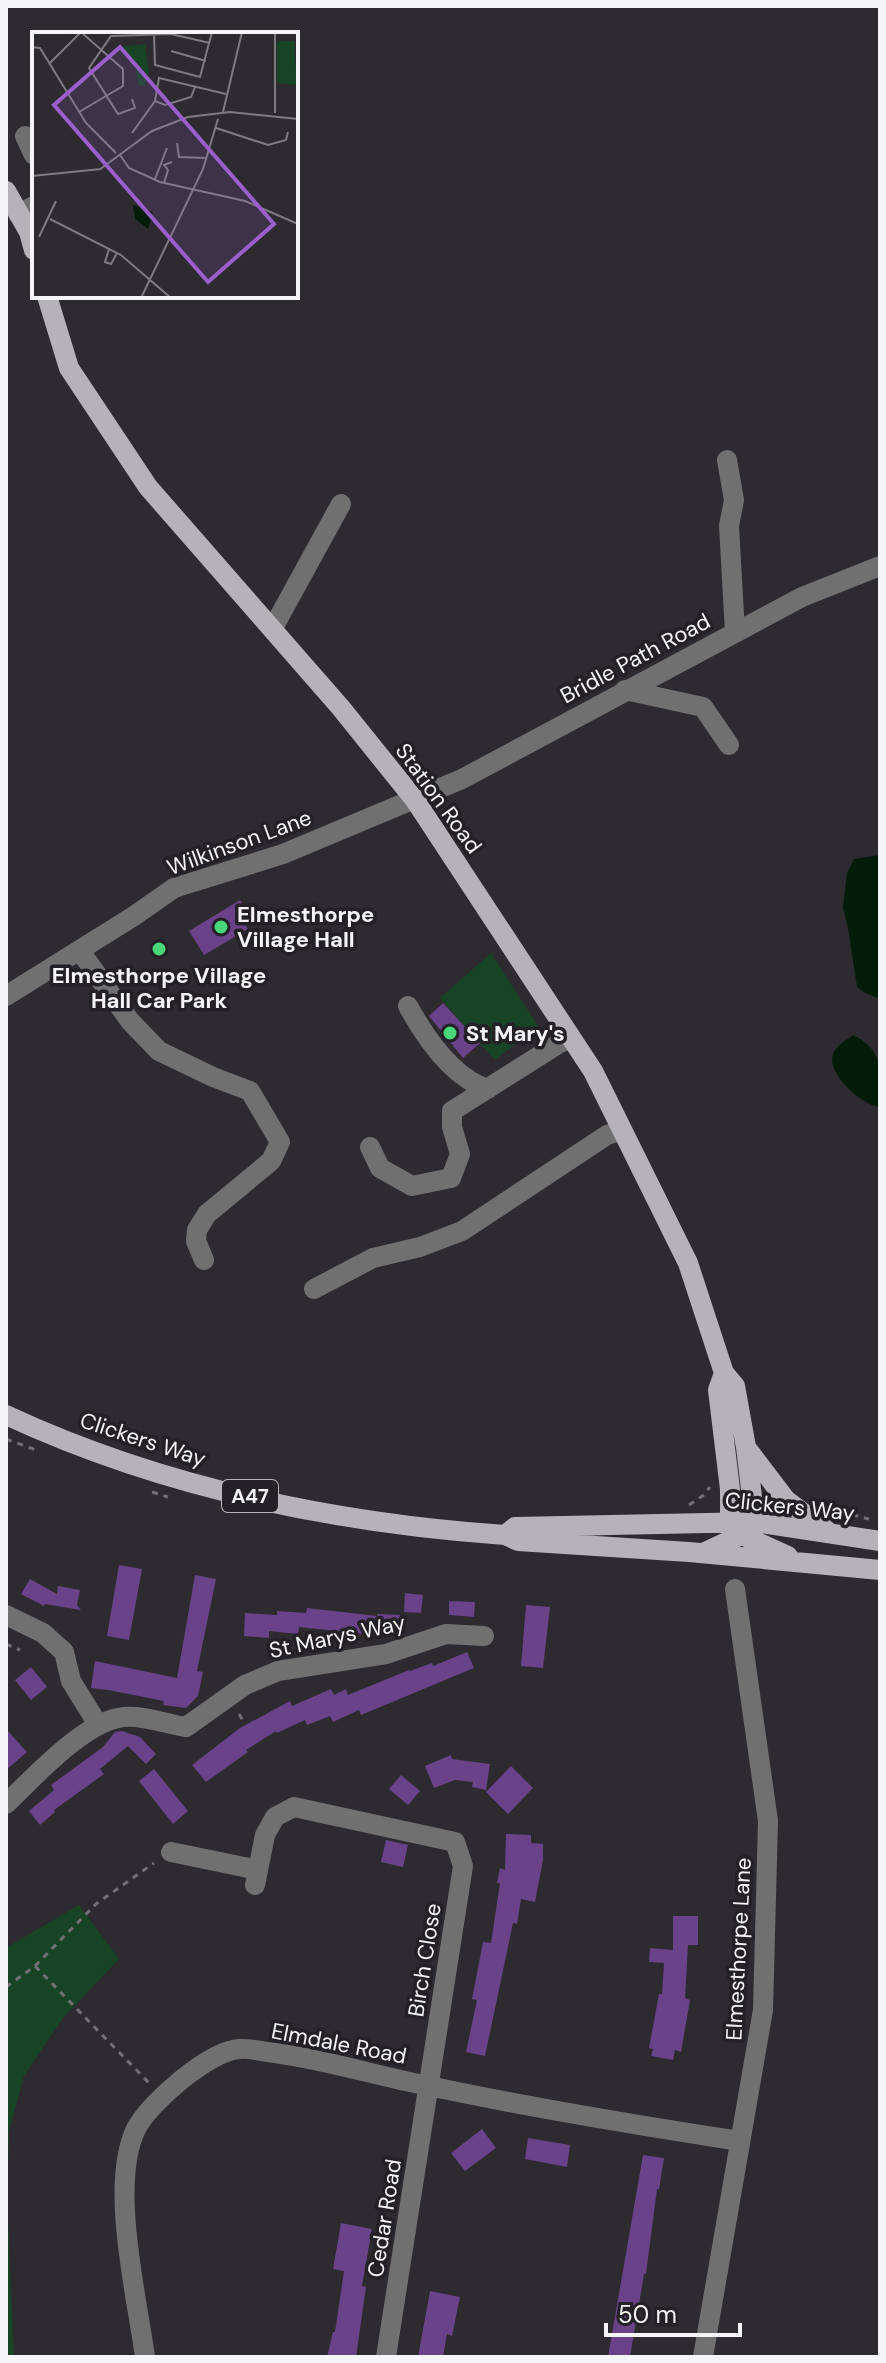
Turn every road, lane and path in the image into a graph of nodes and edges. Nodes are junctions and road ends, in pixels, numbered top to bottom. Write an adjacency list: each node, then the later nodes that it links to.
1 (25, 136): 2 (street)
2 (32, 151)
3 (6, 191): 4 (main road)
4 (26, 210): 5 (main road)
5 (32, 243)
6 (48, 298): 10 (main road, Station Road)
7 (727, 460): 11 (street)
8 (341, 504): 10 (street)
9 (880, 566): 11 (street, Bridle Path Road)
10 (273, 628): 14 (main road, Station Road)
11 (735, 632): 12 (street, Bridle Path Road)
12 (625, 690): 13 (street); 14 (street, Bridle Path Road)
13 (729, 745)
14 (415, 800): 15 (street, Wilkinson Lane); 18 (main road, Station Road)
15 (80, 951): 16 (street, Wilkinson Lane); 22 (street)
16 (6, 996)
17 (408, 1006): 19 (street)
18 (571, 1038): 19 (street); 20 (main road, Station Road)
19 (488, 1089): 21 (street)
20 (622, 1130): 23 (street); 24 (main road, Station Road)
21 (370, 1147)
22 (204, 1260)
23 (314, 1289)
24 (724, 1373): 26 (main road, Station Road); 29 (main road, Station Road)
25 (6, 1415): 31 (main road, Clickers Way / A47)
26 (746, 1447): 29 (main road, Station Road); 30 (main road)
27 (821, 1507): 28 (path)
28 (880, 1522)
29 (742, 1526): 30 (main road, Clickers Way / A47); 31 (main road, Clickers Way / A47); 33 (main road); 34 (main road)
30 (829, 1532): 32 (main road, Clickers Way / A47)
31 (505, 1535): 33 (main road, Clickers Way / A47)
32 (880, 1541)
33 (703, 1553): 34 (main road, Clickers Way / A47)
34 (799, 1561): 35 (main road, Clickers Way / A47)
35 (880, 1570)
36 (735, 1589): 48 (street, Elmesthorpe Lane)
37 (6, 1615): 41 (street)
38 (484, 1636): 41 (street, St Marys Way)
39 (6, 1644): 40 (path)
40 (20, 1650)
41 (97, 1723): 42 (street)
42 (6, 1804)
43 (171, 1852): 44 (path); 46 (street, Birch Close)
44 (35, 1966): 45 (path); 47 (path)
45 (6, 1987)
46 (428, 2086): 47 (street, Elmdale Road); 48 (street, Elmdale Road); 50 (street, Cedar Road)
47 (162, 2096): 49 (street, Elmdale Road)
48 (740, 2141): 51 (street, Elmesthorpe Lane)
49 (145, 2357)
50 (386, 2357)
51 (703, 2357)

